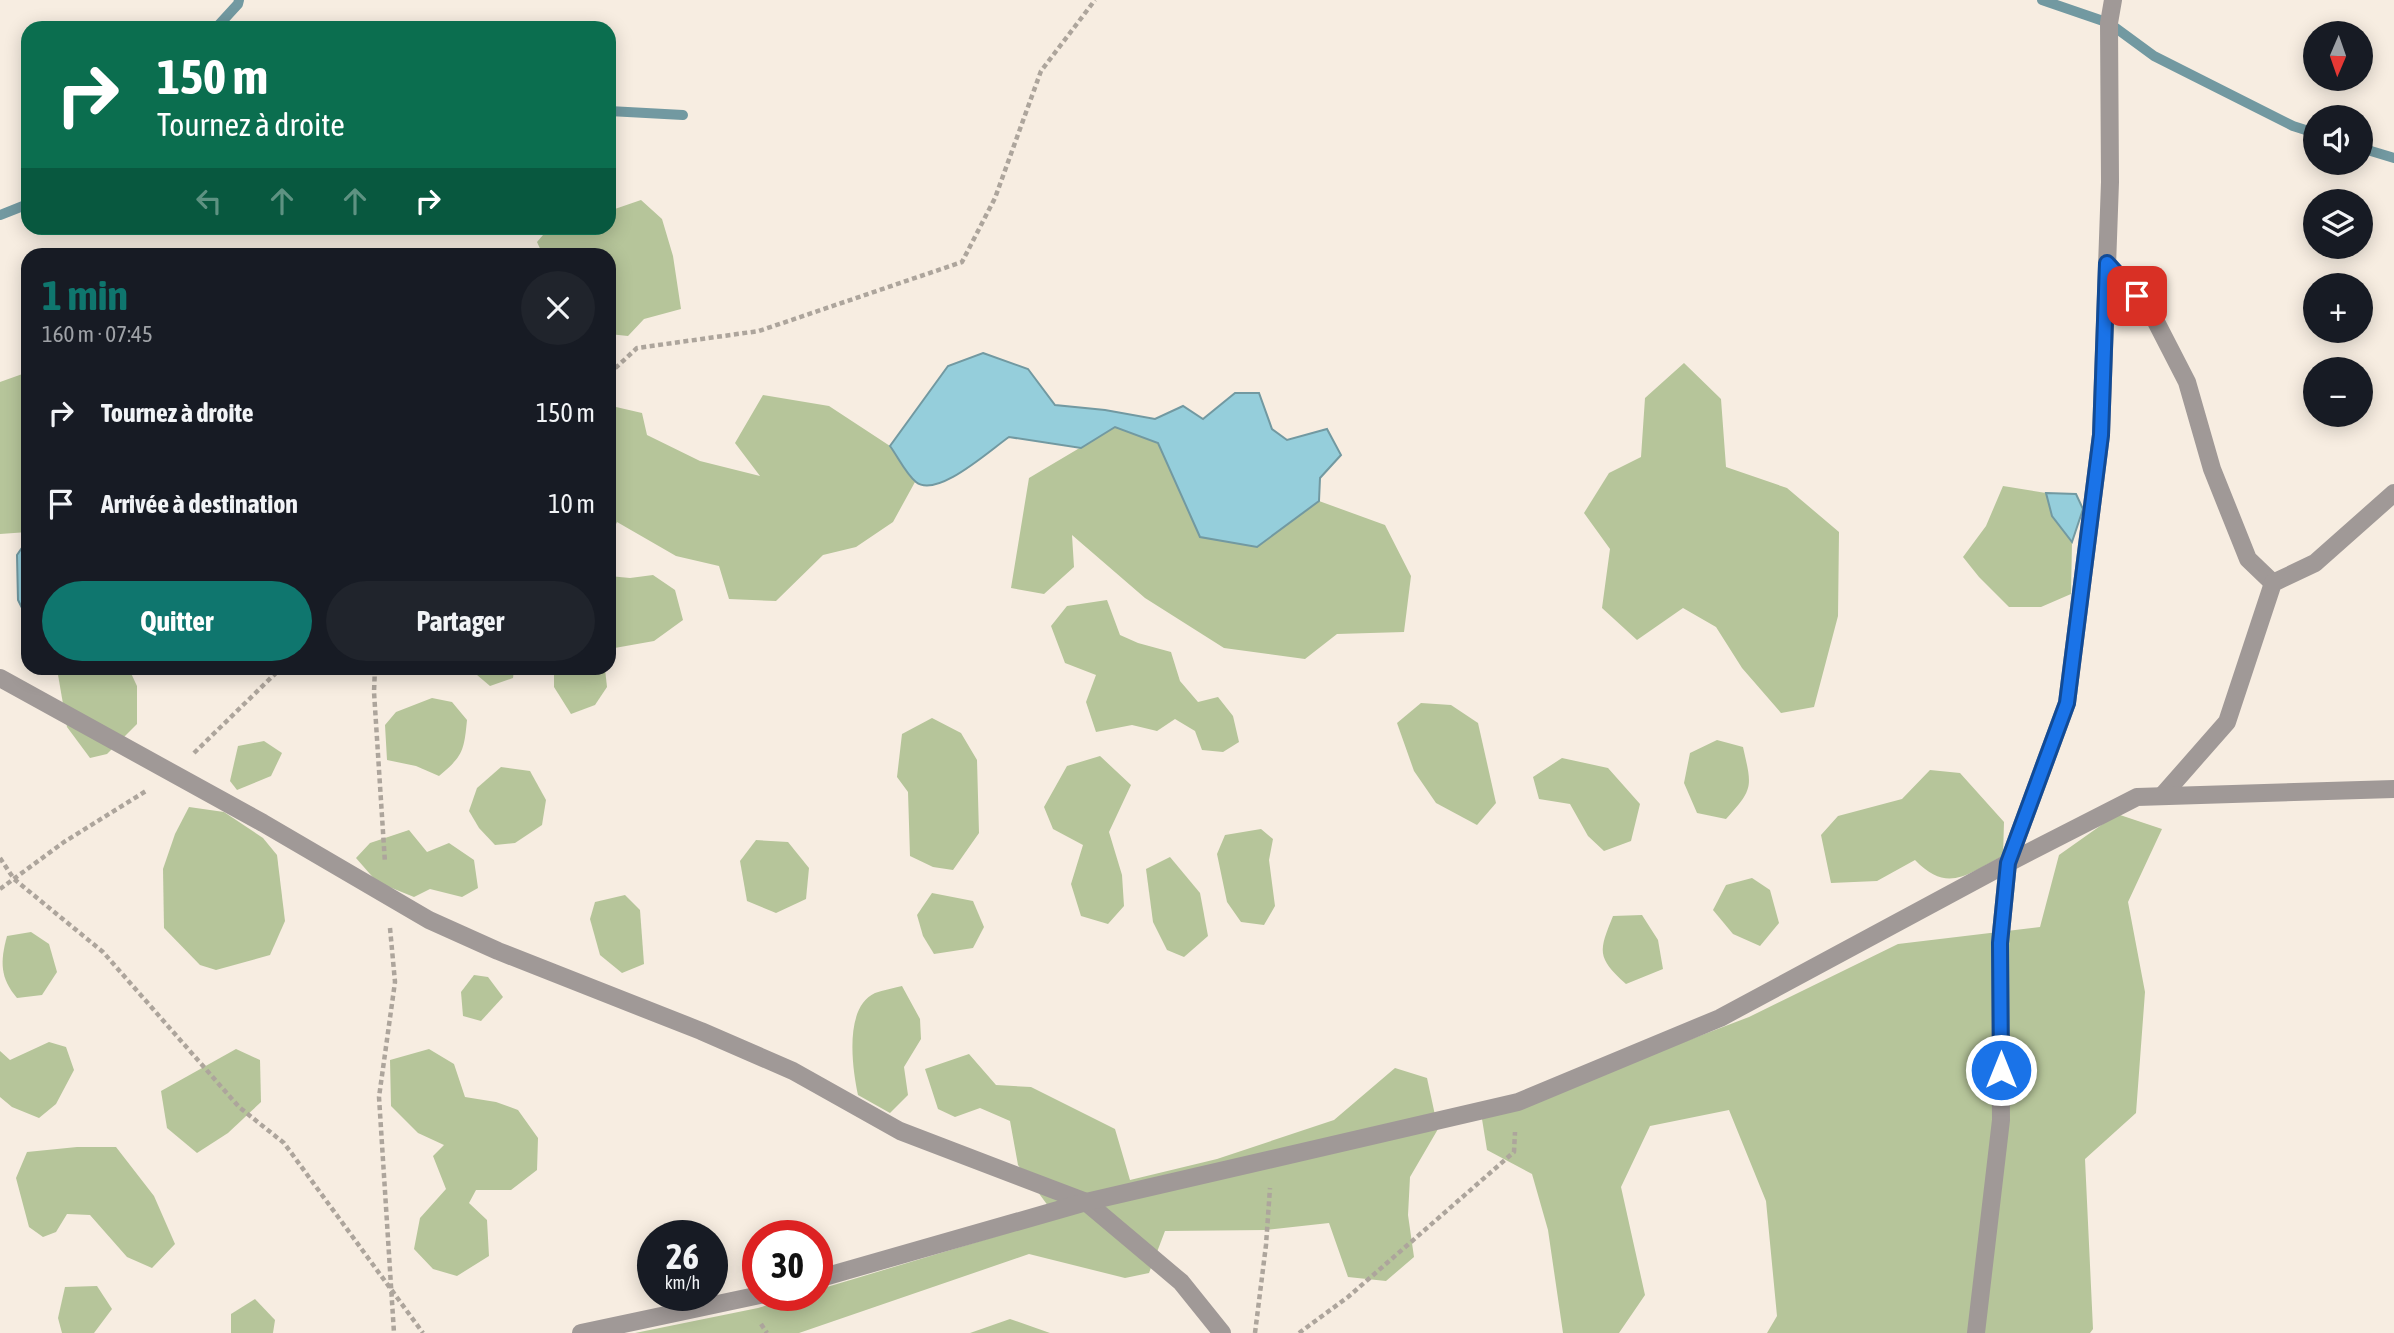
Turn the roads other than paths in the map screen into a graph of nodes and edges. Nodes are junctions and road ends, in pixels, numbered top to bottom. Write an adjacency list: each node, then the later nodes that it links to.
1 (2113, 0): 2 (street)
2 (2107, 263): 4 (street); 8 (street)
3 (2394, 493): 4 (street)
4 (2273, 583): 7 (street)
5 (0, 678): 9 (street)
6 (2394, 789): 7 (street)
7 (2162, 796): 8 (street)
8 (2008, 863): 9 (street); 14 (street)
9 (1086, 1202): 10 (street); 13 (street)
10 (833, 1274)
11 (742, 1299): 12 (street)
12 (581, 1333)
13 (1222, 1333)
14 (1976, 1333)

